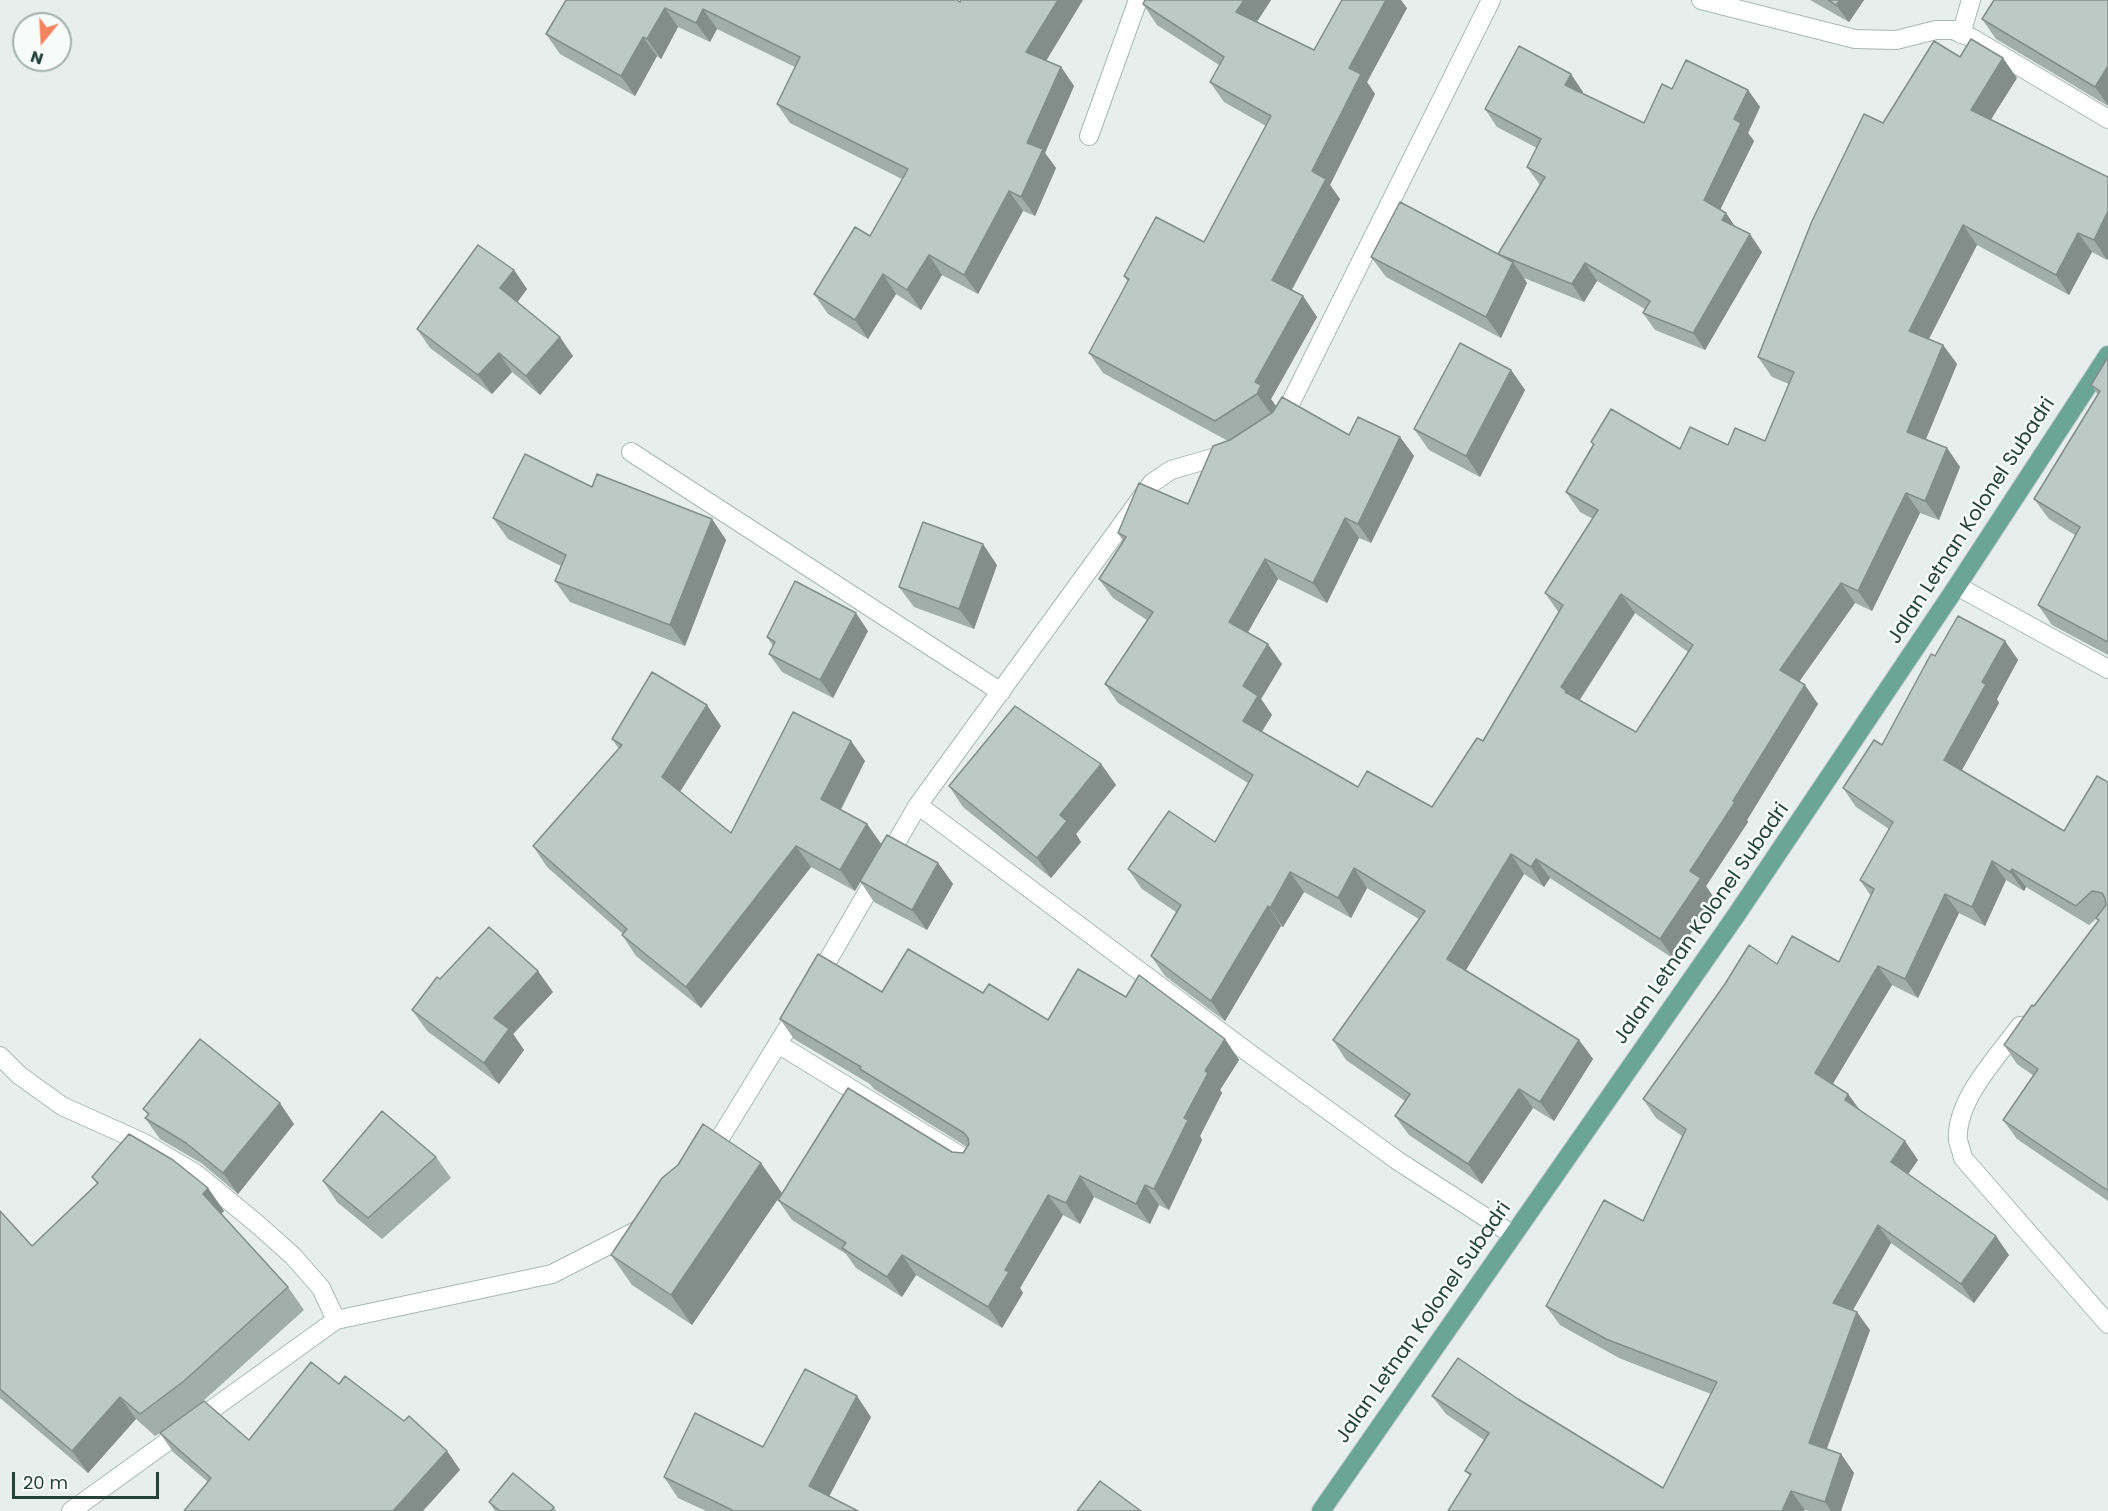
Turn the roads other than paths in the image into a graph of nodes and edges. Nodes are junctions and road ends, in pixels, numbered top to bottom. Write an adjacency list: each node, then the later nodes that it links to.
1 (1138, 0): 7 (street)
2 (1491, 0): 9 (street)
3 (1701, 0): 5 (street)
4 (1971, 0): 5 (street)
5 (1961, 34): 6 (street)
6 (2108, 119)
7 (1089, 136)
8 (2108, 355): 12 (main road, Jalan Letnan Kolonel Subadri)
9 (1264, 435)
10 (1247, 445): 14 (street)
11 (631, 452): 14 (street)
12 (1958, 586): 13 (street); 22 (main road, Jalan Letnan Kolonel Subadri)
13 (2108, 669)
14 (1001, 692): 15 (street)
15 (918, 805): 17 (street); 22 (street)
16 (2032, 1009): 24 (street)
17 (778, 1044): 19 (street); 20 (street)
18 (0, 1056): 23 (street)
19 (972, 1163)
20 (701, 1169)
21 (656, 1216): 23 (street)
22 (1513, 1235): 26 (main road, Jalan Letnan Kolonel Subadri)
23 (336, 1320): 25 (street)
24 (2108, 1324)
25 (70, 1511)
26 (1321, 1511)

